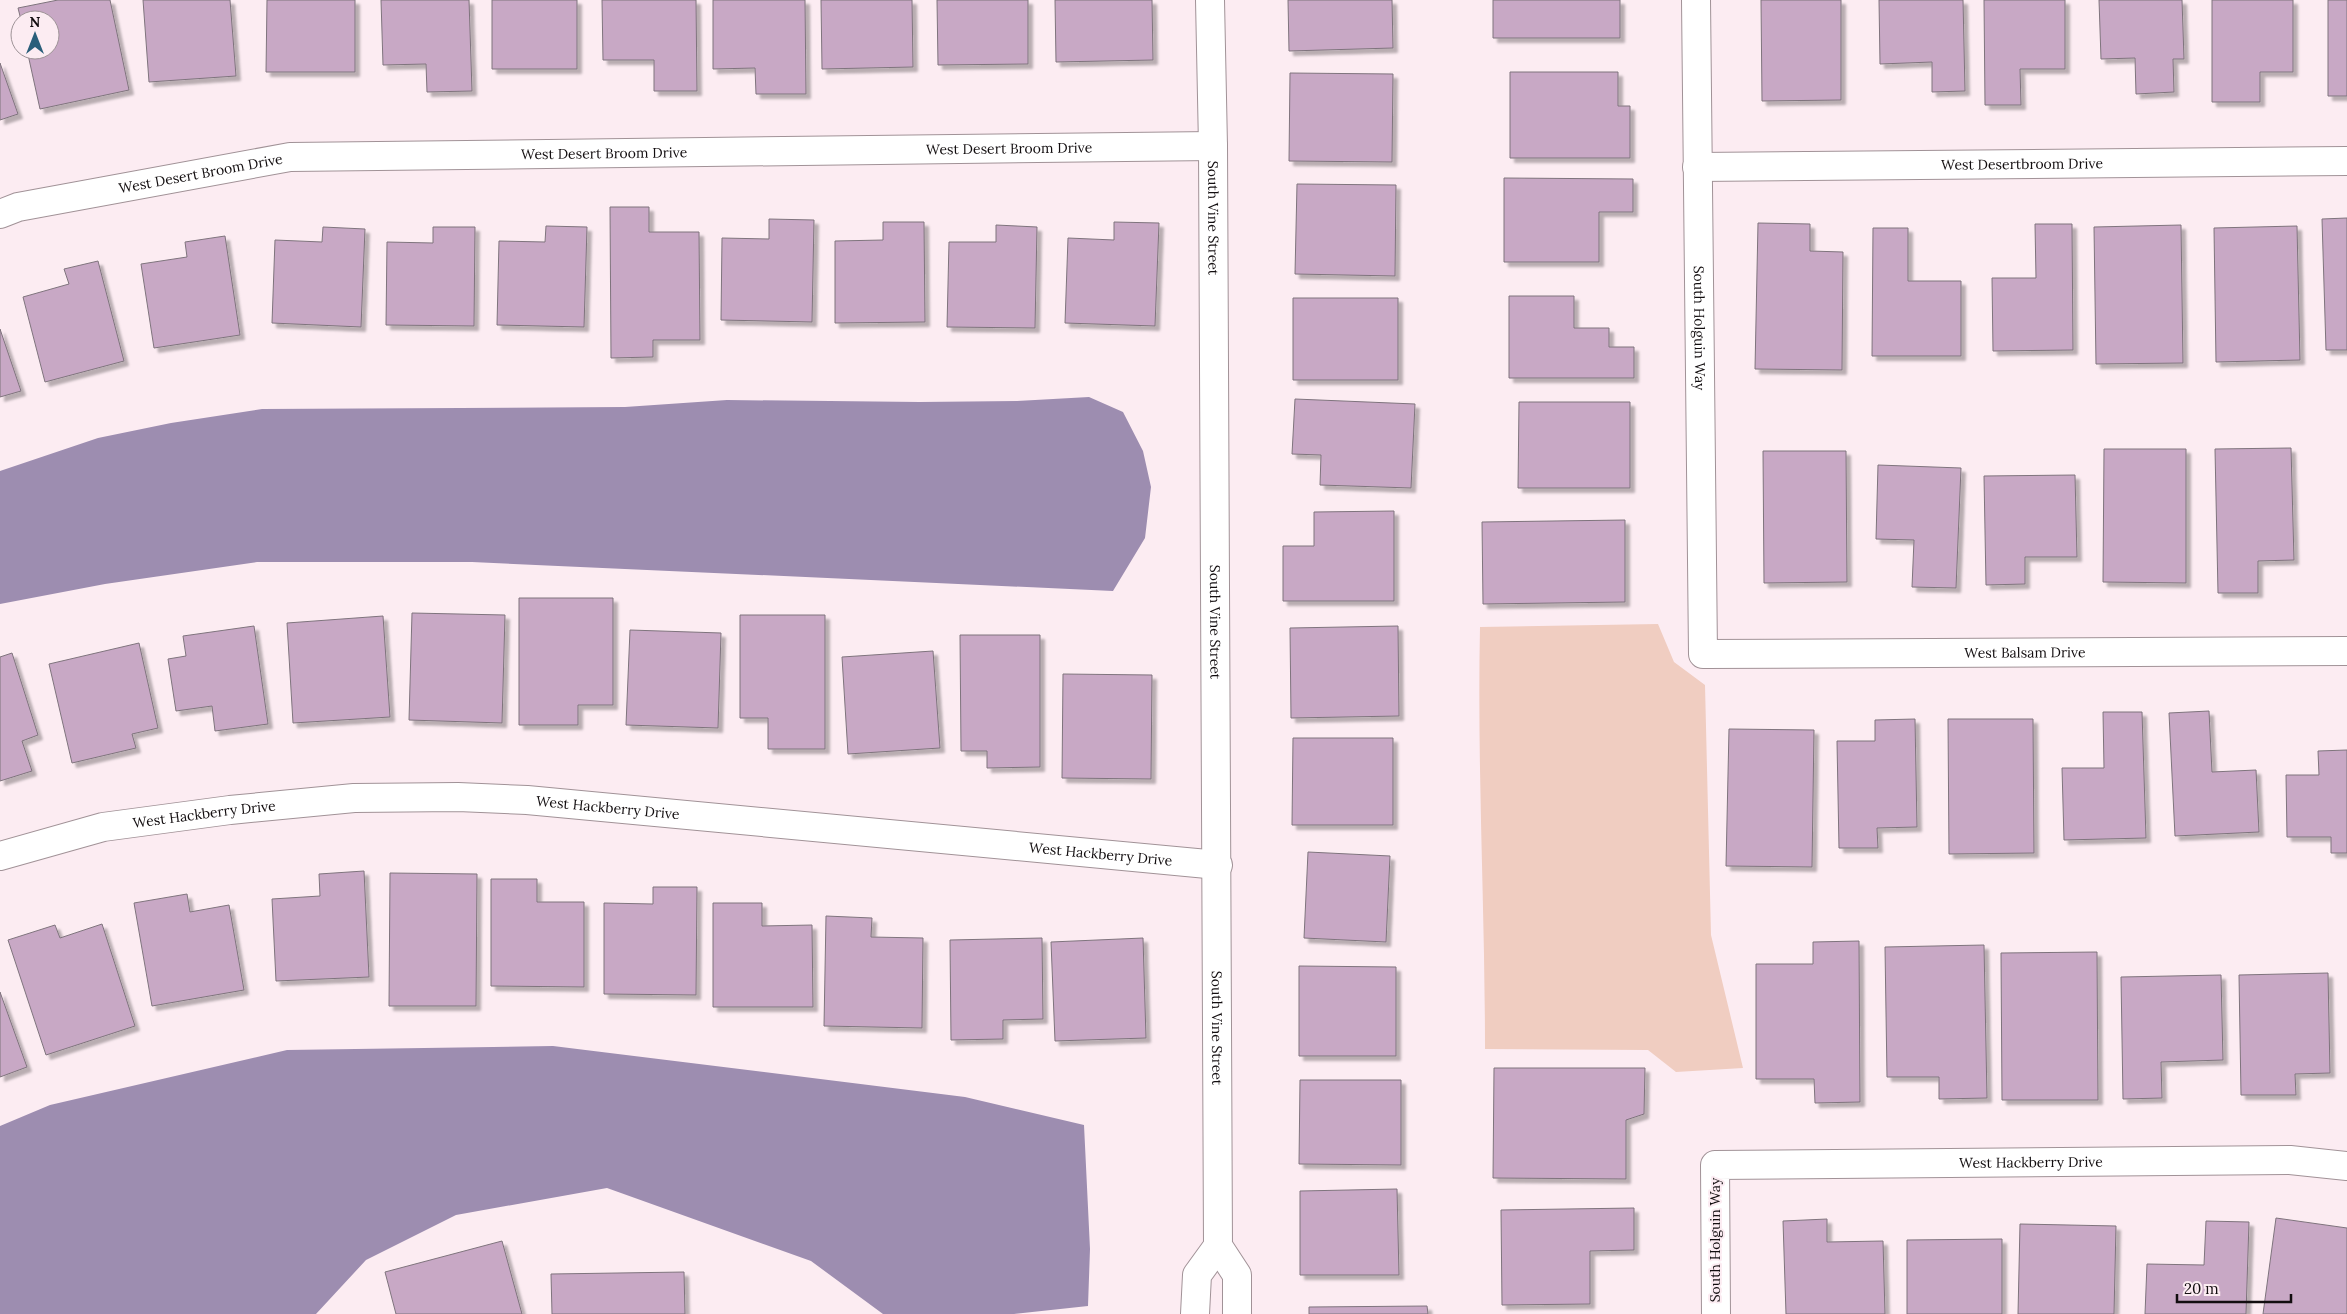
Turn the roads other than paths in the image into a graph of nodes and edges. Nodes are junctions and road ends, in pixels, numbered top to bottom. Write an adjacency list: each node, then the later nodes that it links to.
1 (1210, 0): 3 (street, South Vine Street)
2 (1696, 0): 5 (street, South Holguin Way)
3 (1213, 146): 6 (street, West Desert Broom Drive); 10 (street, South Vine Street)
4 (2347, 161): 5 (street, West Desertbroom Drive)
5 (1697, 167): 8 (street, South Holguin Way)
6 (0, 214)
7 (2347, 651): 8 (street, West Balsam Drive)
8 (1703, 654)
9 (0, 856): 10 (street, West Hackberry Drive)
10 (1218, 865): 13 (street, South Vine Street)
11 (1715, 1165): 12 (street, West Hackberry Drive); 16 (street, South Holguin Way)
12 (2347, 1166)
13 (1218, 1246): 14 (street); 15 (street)
14 (1195, 1314)
15 (1237, 1314)
16 (1716, 1314)

